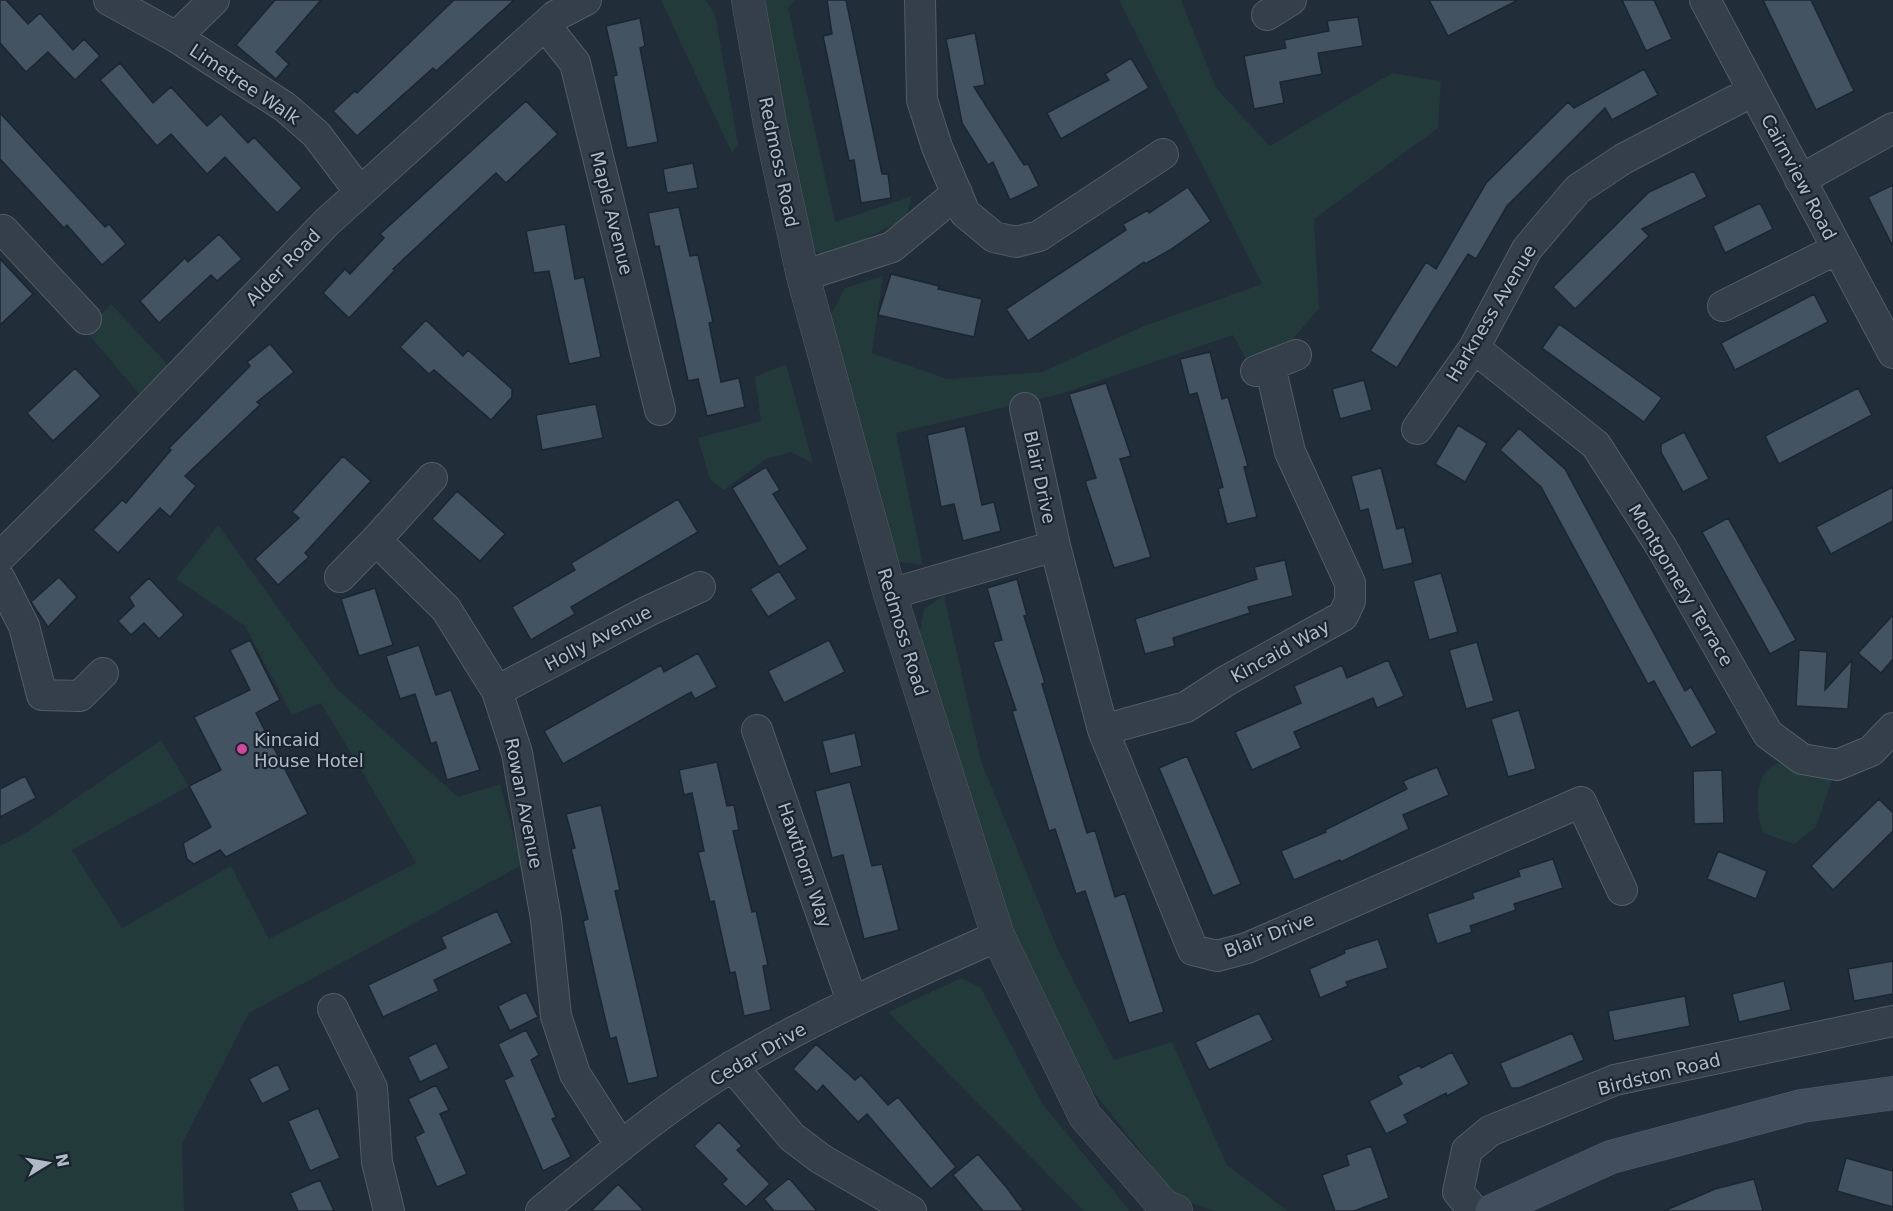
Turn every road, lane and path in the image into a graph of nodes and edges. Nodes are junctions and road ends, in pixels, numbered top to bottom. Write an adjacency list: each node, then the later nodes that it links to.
1 (109, 0): 8 (street, Limetree Walk)
2 (214, 0): 8 (street)
3 (586, 0): 7 (street, Alder Road)
4 (748, 0): 17 (street, Redmoss Road)
5 (920, 0): 14 (street)
6 (1705, 0): 9 (street, Cairnview Road)
7 (545, 25): 13 (street, Alder Road); 24 (street, Maple Avenue)
8 (176, 37): 13 (street, Limetree Walk)
9 (1753, 91): 12 (street, Cairnview Road); 20 (street, Harkness Avenue)
10 (1893, 128): 12 (street)
11 (1163, 154): 14 (street)
12 (1800, 180): 16 (street, Cairnview Road)
13 (360, 192): 29 (street, Alder Road)
14 (957, 193): 17 (street)
15 (1, 230): 19 (street)
16 (1837, 249): 18 (street); 21 (street, Cairnview Road)
17 (803, 276): 33 (street, Redmoss Road)
18 (1723, 306)
19 (86, 319)
20 (1474, 348): 25 (street, Harkness Avenue); 36 (street, Montgomery Terrace)
21 (1893, 353)
22 (1274, 364): 38 (street, Kincaid Way)
23 (1025, 408): 28 (street, Blair Drive)
24 (660, 410)
25 (1417, 429)
26 (432, 478): 27 (street)
27 (376, 540): 30 (street); 35 (street, Rowan Avenue)
28 (1055, 546): 33 (street, Blair Drive); 38 (street, Blair Drive)
29 (0, 557)
30 (340, 577)
31 (0, 579): 34 (street)
32 (700, 587): 35 (street, Holly Avenue)
33 (890, 594): 40 (street, Redmoss Road)
34 (103, 674)
35 (497, 691): 46 (street, Rowan Avenue)
36 (1893, 728)
37 (757, 730): 41 (street, Hawthorn Way)
38 (1103, 730): 39 (street, Blair Drive)
39 (1622, 890)
40 (998, 936): 41 (street, Cedar Drive); 50 (street, Redmoss Road)
41 (852, 1001): 44 (street, Cedar Drive)
42 (333, 1009): 47 (street)
43 (1893, 1021): 51 (street, Birdston Road)
44 (732, 1066): 46 (street, Cedar Drive); 49 (street)
45 (1893, 1093): 52 (main road)
46 (621, 1146): 48 (street, Cedar Drive)
47 (389, 1211)
48 (541, 1211)
49 (911, 1211)
50 (1176, 1211)
51 (1474, 1211)
52 (1492, 1211)

